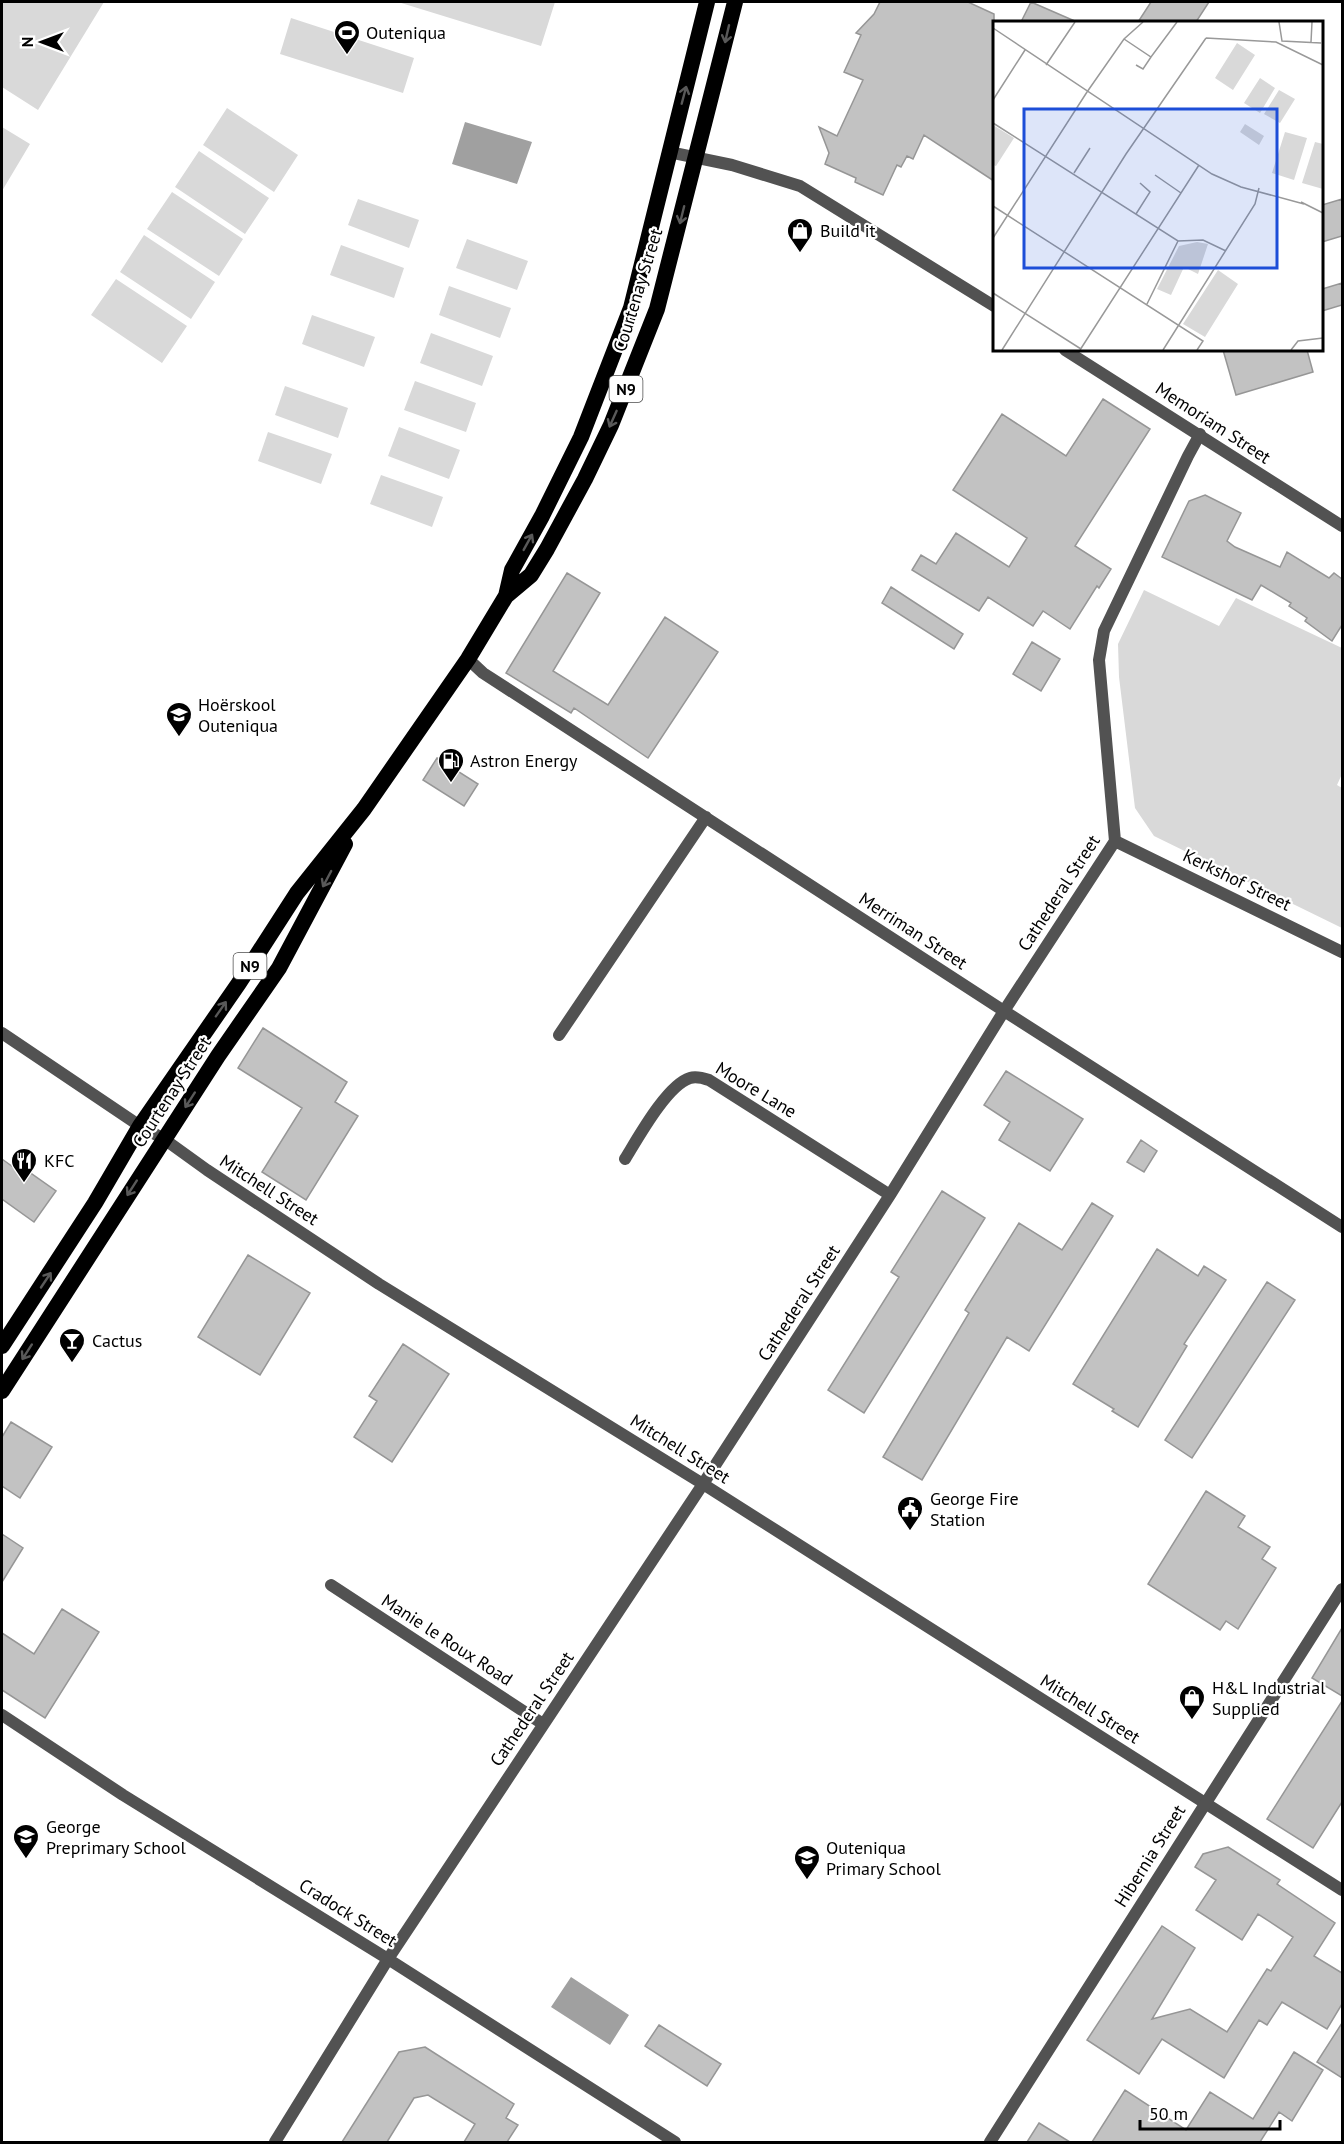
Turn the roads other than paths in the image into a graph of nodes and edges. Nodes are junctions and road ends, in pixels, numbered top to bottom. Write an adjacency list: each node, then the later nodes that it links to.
1 (707, 2): 3 (highway, Courtenay Street / N9, one-way to 1)
2 (735, 2): 4 (highway, Courtenay Street / N9, one-way to 4)
3 (669, 152): 4 (street); 9 (highway, Courtenay Street / N9, one-way to 3)
4 (696, 158): 5 (street); 9 (highway, Courtenay Street / N9, one-way to 9)
5 (993, 305)
6 (1067, 351): 7 (street, Memoriam Street)
7 (1200, 434): 8 (street, Memoriam Street); 13 (street, Cathederal Street)
8 (1342, 526)
9 (506, 596): 10 (highway, Courtenay Street / N9)
10 (468, 659): 11 (highway, Courtenay Street / N9); 12 (street, Merriman Street)
11 (364, 809): 18 (highway, Courtenay Street / N9, one-way to 11); 19 (highway, Courtenay Street / N9, one-way to 19)
12 (706, 817): 15 (street, Merriman Street); 17 (street)
13 (1115, 841): 14 (street, Kerkshof Street); 15 (street, Cathederal Street)
14 (1342, 952)
15 (1004, 1011): 21 (street, Cathederal Street); 22 (street, Merriman Street)
16 (2, 1033): 18 (street, Mitchell Street)
17 (559, 1035)
18 (140, 1126): 19 (street, Mitchell Street); 23 (highway, Courtenay Street / N9, one-way to 18)
19 (164, 1139): 24 (highway, Courtenay Street / N9, one-way to 24); 25 (street, Mitchell Street)
20 (625, 1158): 21 (street, Moore Lane)
21 (890, 1195): 25 (street, Cathederal Street)
22 (1342, 1227)
23 (2, 1346)
24 (2, 1391)
25 (703, 1485): 29 (street, Cathederal Street); 30 (street, Mitchell Street)
26 (331, 1585): 29 (street, Manie le Roux Road)
27 (1342, 1589): 30 (street, Hibernia Street)
28 (2, 1715): 32 (street, Cradock Street)
29 (543, 1724): 32 (street, Cathederal Street)
30 (1205, 1803): 31 (street, Mitchell Street); 35 (street, Hibernia Street)
31 (1342, 1890)
32 (388, 1959): 33 (street, Cathederal Street); 34 (street, Cradock Street)
33 (275, 2142)
34 (675, 2142)
35 (990, 2142)

